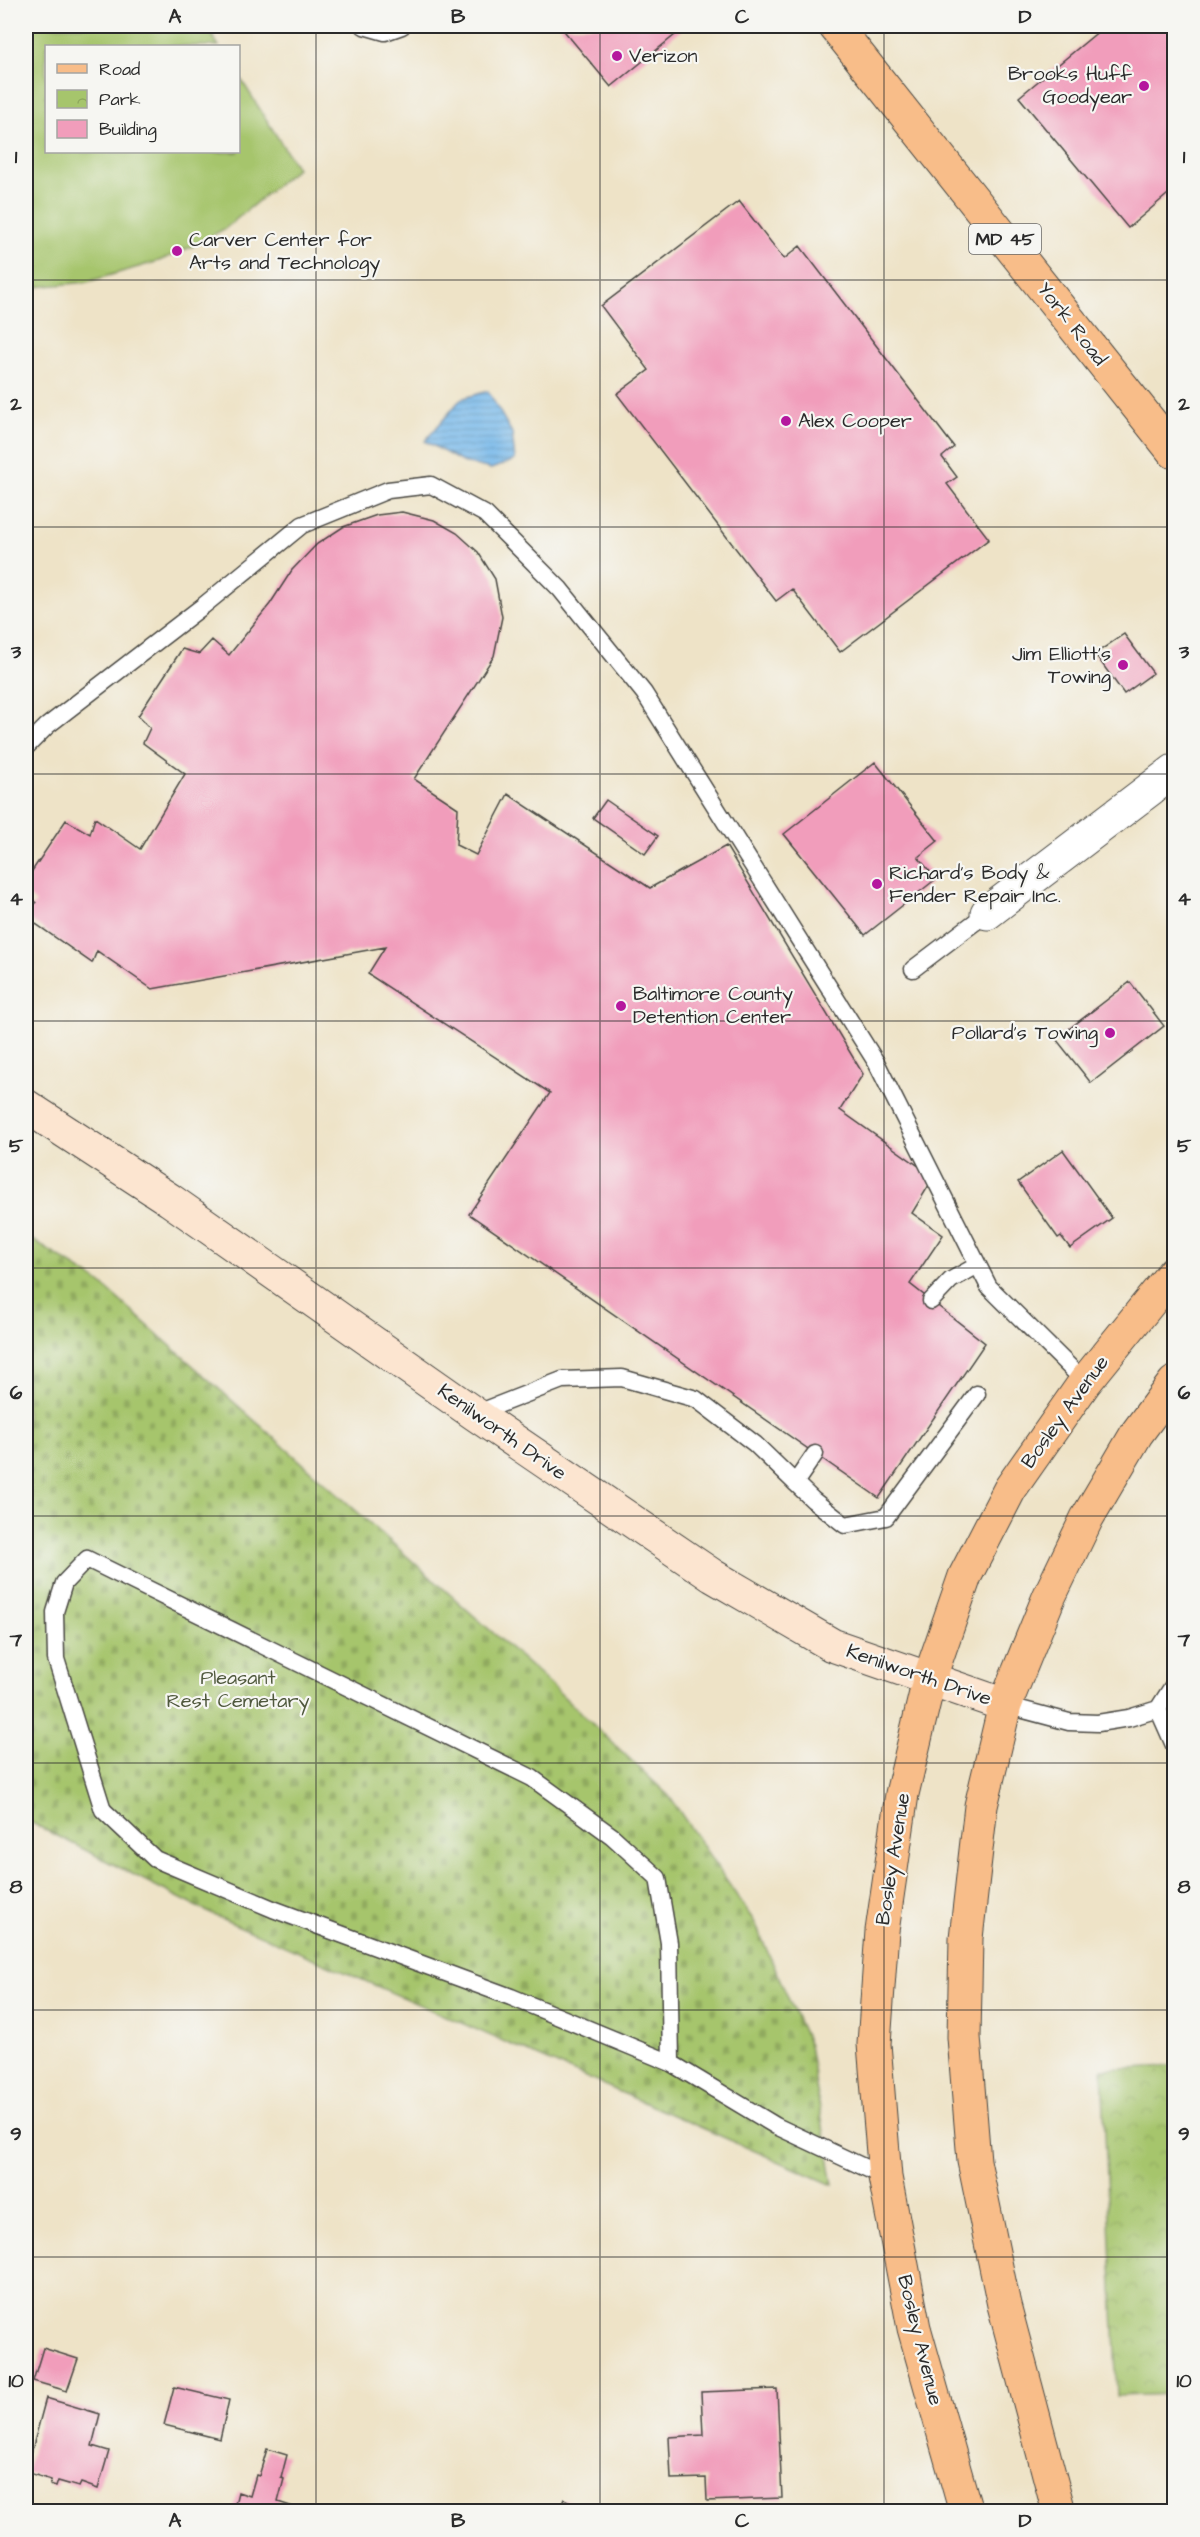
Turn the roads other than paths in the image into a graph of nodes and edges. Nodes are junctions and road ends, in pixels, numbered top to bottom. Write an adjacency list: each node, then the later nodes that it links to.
1 (364, 26): 2 (lane)
2 (402, 26)
3 (835, 26): 4 (main road, York Road / MD 45)
4 (1174, 452)
5 (26, 747): 10 (lane)
6 (1174, 771): 7 (street)
7 (987, 913): 8 (lane)
8 (913, 969)
9 (26, 1106): 16 (street, Kenilworth Drive)
10 (978, 1265): 12 (lane); 13 (lane)
11 (1174, 1272): 13 (main road, Bosley Avenue)
12 (931, 1300)
13 (1084, 1382): 19 (main road, Bosley Avenue)
14 (1174, 1383): 21 (main road)
15 (977, 1394): 18 (lane)
16 (475, 1414): 18 (lane); 19 (street, Kenilworth Drive)
17 (815, 1454): 18 (lane)
18 (795, 1482)
19 (929, 1680): 21 (street, Kenilworth Drive); 25 (main road, Bosley Avenue)
20 (1174, 1684): 22 (lane)
21 (1005, 1705): 22 (lane); 27 (main road)
22 (1158, 1709): 23 (lane)
23 (1174, 1745)
24 (671, 2063): 24 (lane); 25 (lane)
25 (885, 2177): 26 (main road, Bosley Avenue)
26 (966, 2511)
27 (1059, 2511)

